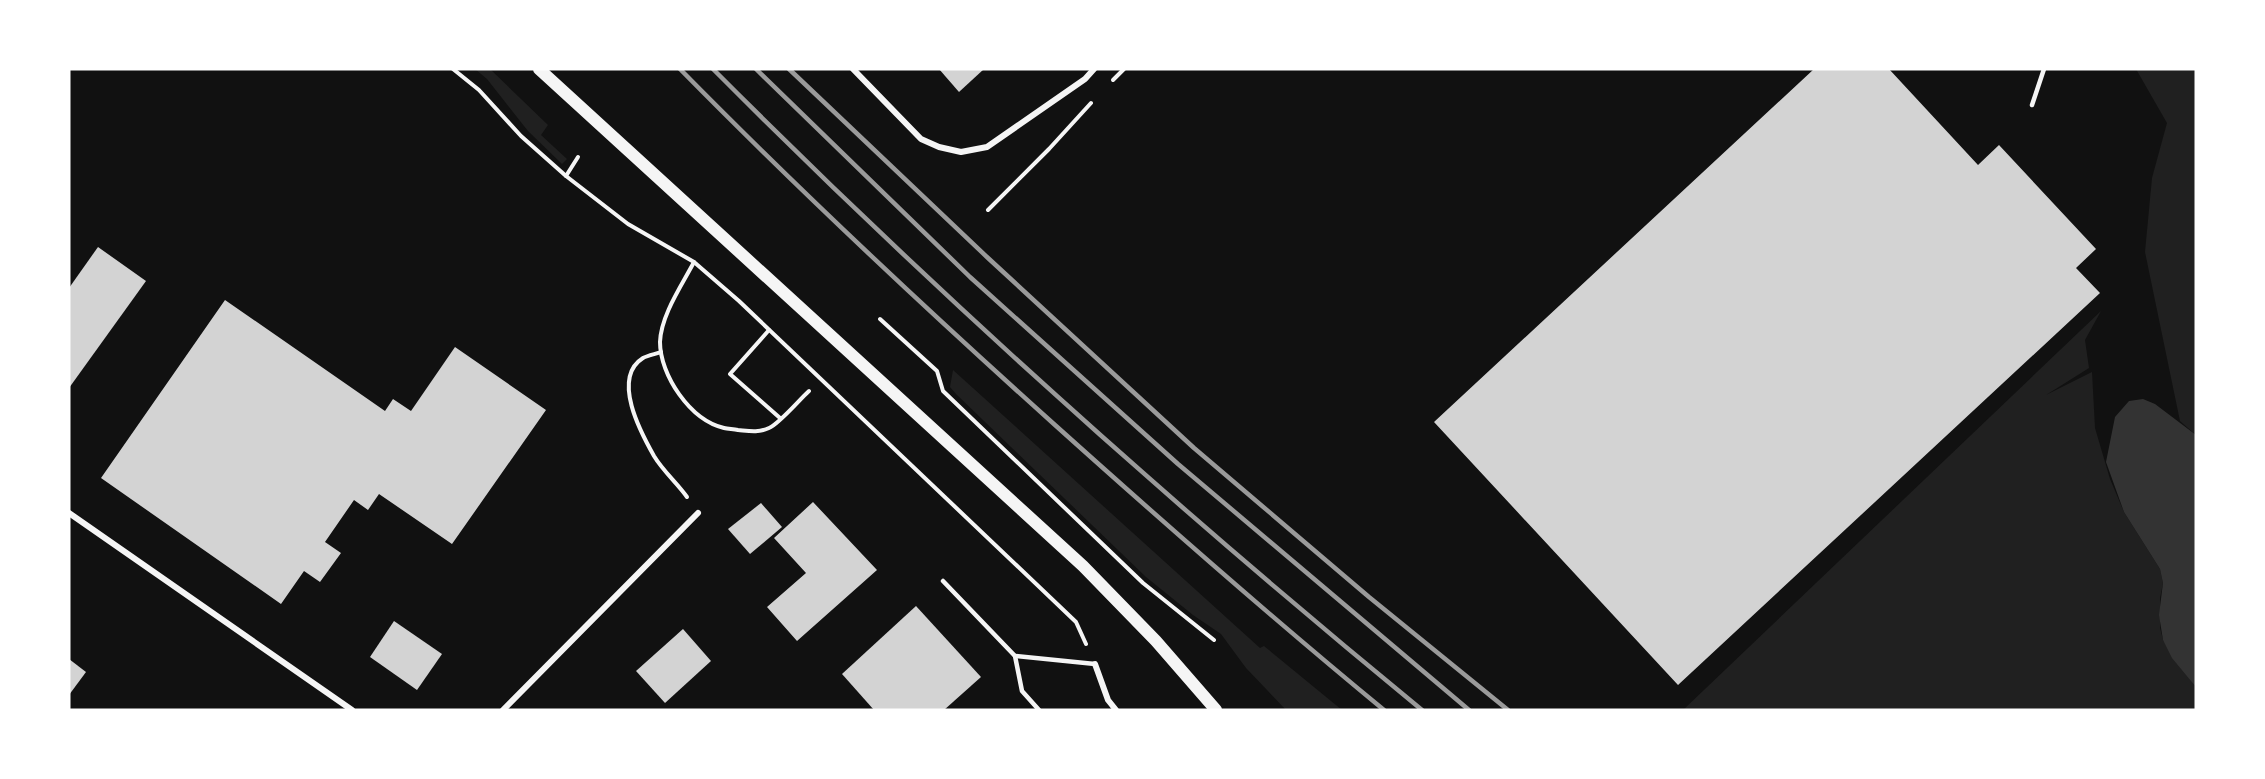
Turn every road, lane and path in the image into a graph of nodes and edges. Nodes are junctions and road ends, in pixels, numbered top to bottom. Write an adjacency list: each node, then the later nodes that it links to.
1 (453, 69): 9 (path)
2 (539, 69): 23 (main road)
3 (853, 69): 4 (street)
4 (1094, 69)
5 (2044, 69): 7 (lane)
6 (1095, 98): 10 (path)
7 (2032, 105)
8 (578, 157): 9 (path)
9 (566, 176): 11 (path)
10 (988, 210)
11 (694, 262): 13 (path); 14 (path)
12 (880, 319): 20 (path)
13 (769, 330): 16 (path); 22 (path)
14 (661, 352): 16 (path); 18 (path)
15 (809, 391): 16 (path)
16 (780, 418)
17 (69, 513): 24 (street)
18 (698, 513): 25 (street)
19 (943, 581): 21 (lane)
20 (1214, 640)
21 (1015, 656): 22 (lane); 26 (lane)
22 (1095, 664): 27 (street)
23 (1215, 709)
24 (352, 710)
25 (503, 710)
26 (1039, 710)
27 (1116, 710)

